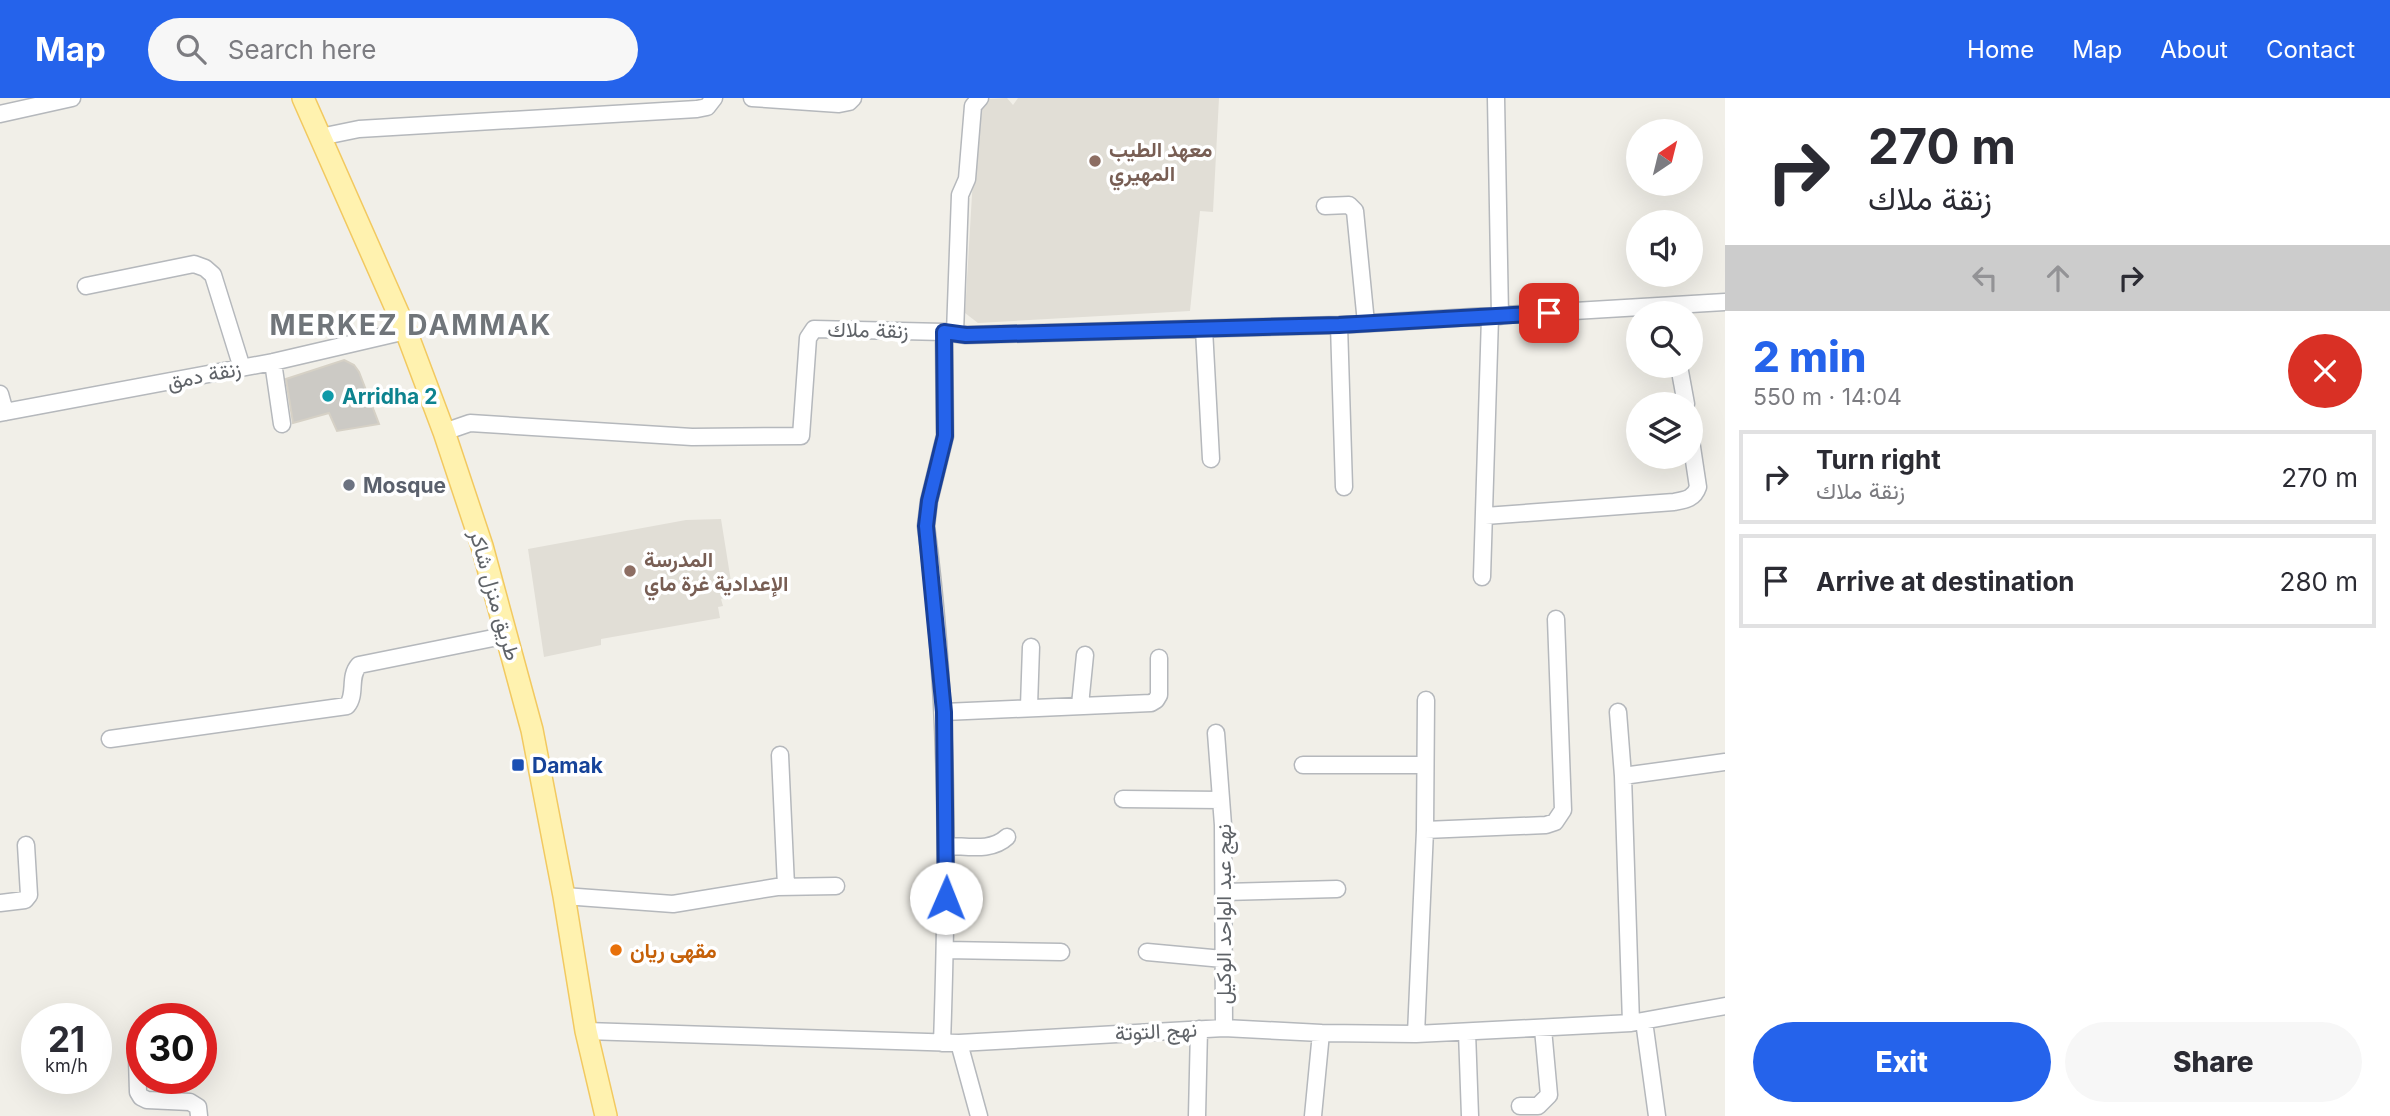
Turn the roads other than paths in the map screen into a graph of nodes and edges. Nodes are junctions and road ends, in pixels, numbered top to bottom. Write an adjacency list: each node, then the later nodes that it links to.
1 (72, 98): 9 (street)
2 (303, 98): 10 (main road, طريق منزل شاكر)
3 (714, 98): 10 (street)
4 (752, 98): 8 (street)
5 (853, 98): 8 (street)
6 (980, 98): 21 (street)
7 (1496, 98): 16 (street)
8 (782, 99)
9 (0, 114)
10 (320, 137): 20 (main road, طريق منزل شاكر)
11 (1325, 206): 17 (street)
12 (86, 286): 23 (street)
13 (1725, 302): 14 (street, زنقة ملاك)
14 (1703, 305)
15 (1626, 311): 16 (street, زنقة ملاك)
16 (1495, 317): 17 (street, زنقة ملاك); 31 (street)
17 (1366, 323): 18 (street, زنقة ملاك)
18 (1339, 325): 19 (street, زنقة ملاك); 30 (street)
19 (1204, 329): 21 (street, زنقة ملاك); 28 (street)
20 (406, 331): 22 (street, زنقة دمق); 27 (main road, طريق منزل شاكر)
21 (950, 333): 27 (street, زنقة ملاك); 41 (street)
22 (273, 362): 23 (street, زنقة دمق); 26 (street)
23 (242, 368): 25 (street, زنقة دمق)
24 (0, 394): 25 (street)
25 (3, 412)
26 (282, 424)
27 (444, 432): 34 (main road, طريق منزل شاكر)
28 (1211, 459)
29 (1695, 469): 31 (street)
30 (1344, 487)
31 (1485, 516): 32 (street)
32 (1482, 577)
33 (1556, 620): 52 (street)
34 (508, 635): 44 (street); 60 (main road, طريق منزل شاكر)
35 (1031, 647): 40 (street)
36 (1085, 655): 39 (street)
37 (1159, 658): 39 (street)
38 (1426, 700): 48 (street)
39 (1080, 705): 40 (street)
40 (1029, 706): 41 (street)
41 (944, 712): 55 (street)
42 (1618, 712): 49 (street)
43 (1216, 733): 51 (street, نهج عبد الواحد الوكيل)
44 (110, 739)
45 (780, 755): 56 (street)
46 (1725, 762): 49 (street)
47 (1303, 765): 48 (street)
48 (1425, 765): 52 (street)
49 (1623, 776): 67 (street)
50 (1123, 799): 51 (street)
51 (1221, 800): 59 (street, نهج عبد الواحد الوكيل)
52 (1425, 830): 74 (street)
53 (1007, 837): 55 (street)
54 (26, 845): 61 (street)
55 (947, 846): 62 (street)
56 (786, 886): 57 (street); 60 (street)
57 (836, 886)
58 (1337, 888): 59 (street)
59 (1224, 892): 65 (street, نهج عبد الواحد الوكيل)
60 (564, 896): 71 (main road, طريق منزل شاكر)
61 (0, 903)
62 (945, 950): 63 (street); 75 (street)
63 (1061, 952)
64 (1147, 952): 65 (street)
65 (1223, 958): 68 (street, نهج عبد الواحد الوكيل)
66 (1725, 1006): 67 (street, نهج التوتة)
67 (1637, 1022): 70 (street, نهج التوتة); 84 (street)
68 (1224, 1028): 69 (street, نهج التوتة); 73 (street, نهج التوتة)
69 (1199, 1029): 75 (street, نهج التوتة); 81 (street)
70 (1543, 1029): 72 (street, نهج التوتة); 77 (street)
71 (586, 1031): 75 (street, نهج التوتة); 79 (main road, طريق منزل شاكر)
72 (1467, 1032): 74 (street, نهج التوتة); 83 (street)
73 (1321, 1033): 74 (street, نهج التوتة); 82 (street)
74 (1416, 1034)
75 (950, 1043): 80 (street)
76 (139, 1094): 78 (street)
77 (1520, 1106)
78 (198, 1116)
79 (606, 1116)
80 (979, 1116)
81 (1197, 1116)
82 (1313, 1116)
83 (1470, 1116)
84 (1657, 1116)

